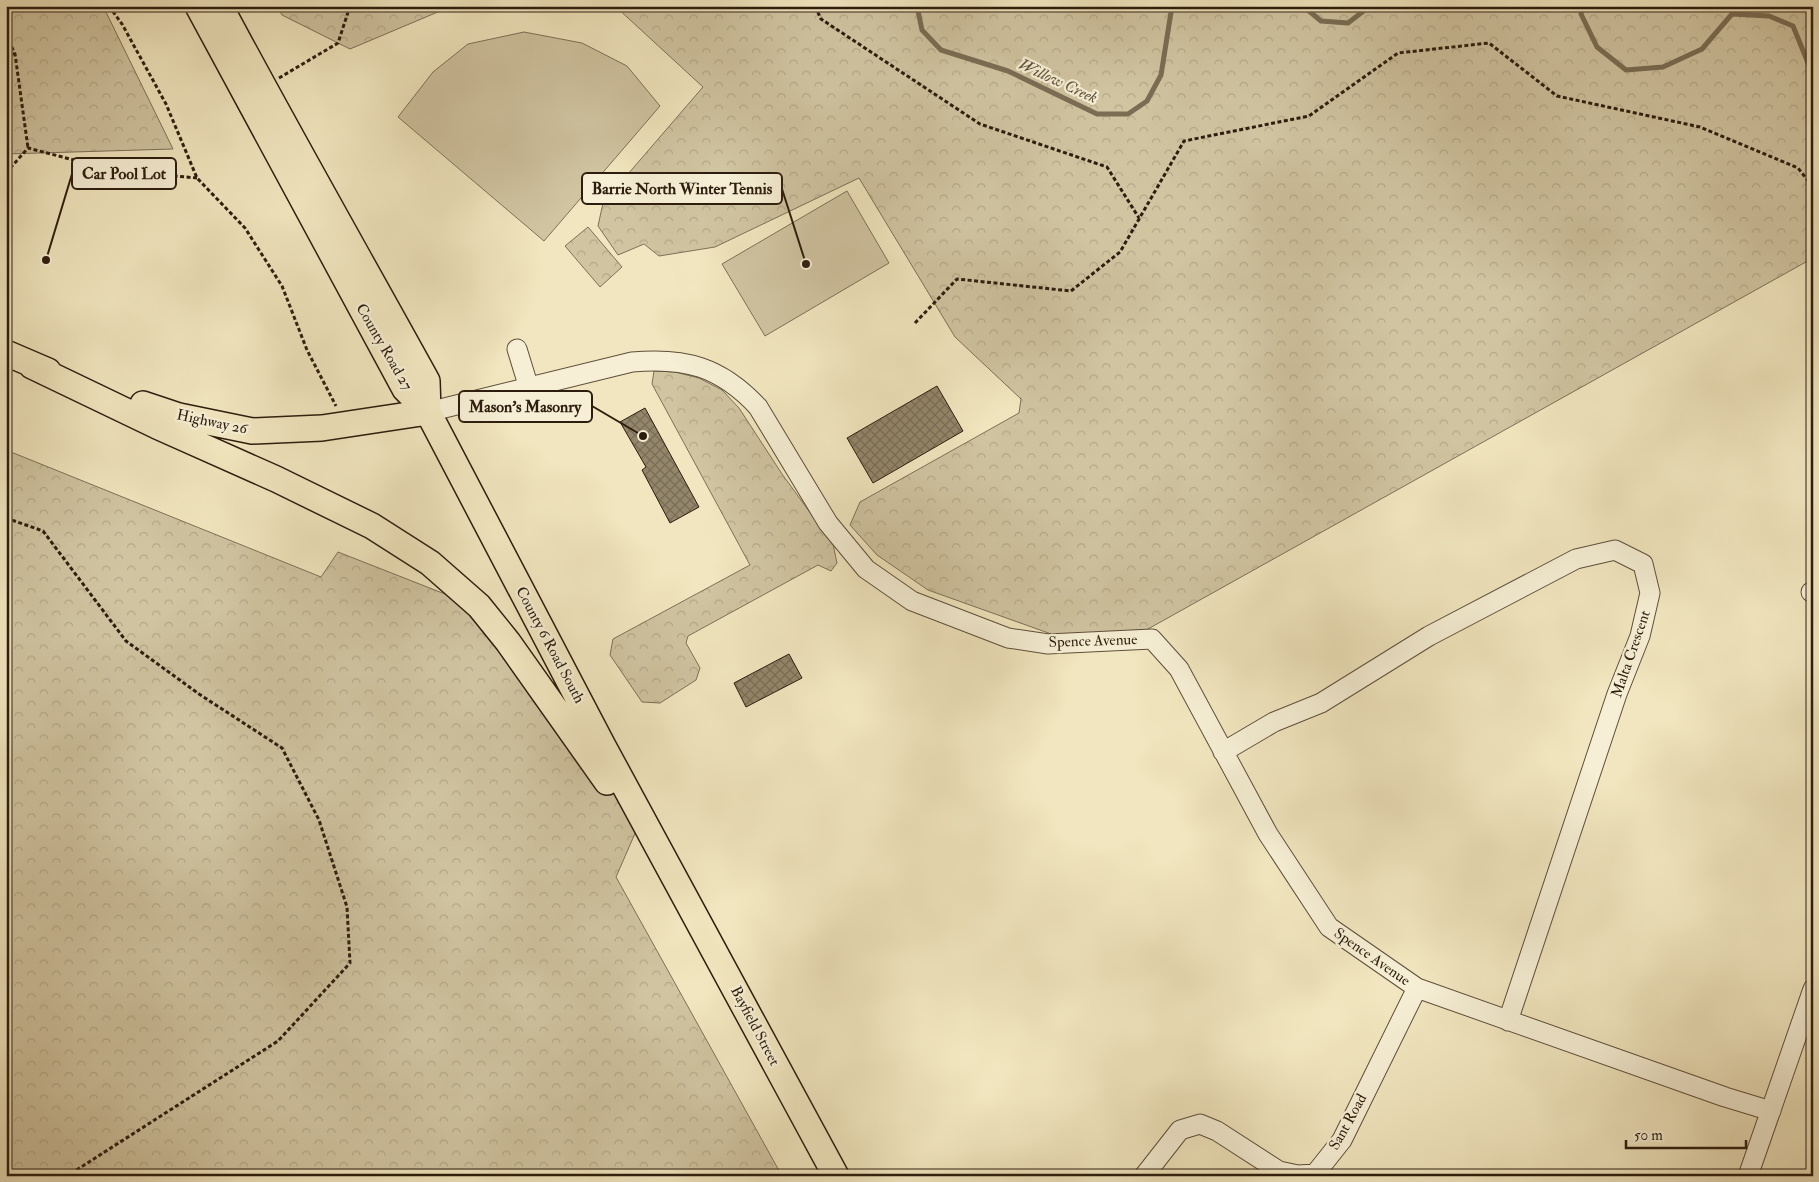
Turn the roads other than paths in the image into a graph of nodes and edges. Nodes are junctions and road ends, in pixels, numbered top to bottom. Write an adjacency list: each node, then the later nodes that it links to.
1 (198, 6): 7 (main road, County Road 27)
2 (220, 6): 7 (main road, County Road 27)
3 (517, 349): 6 (street)
4 (6, 353): 5 (main road, Highway 26)
5 (32, 366): 7 (main road, Highway 26); 9 (main road)
6 (529, 388): 7 (street, Spence Avenue); 8 (street, Spence Avenue)
7 (428, 412): 9 (main road, County 6 Road South)
8 (1224, 752): 10 (street, Spence Avenue); 12 (street, Malta Crescent)
9 (674, 876): 14 (main road, Bayfield Street)
10 (1417, 988): 12 (street, Spence Avenue); 15 (street, Sant Road)
11 (1813, 989): 13 (street)
12 (1508, 1021): 13 (street, Spence Avenue)
13 (1771, 1111): 16 (street)
14 (836, 1176)
15 (1144, 1176)
16 (1748, 1176)

